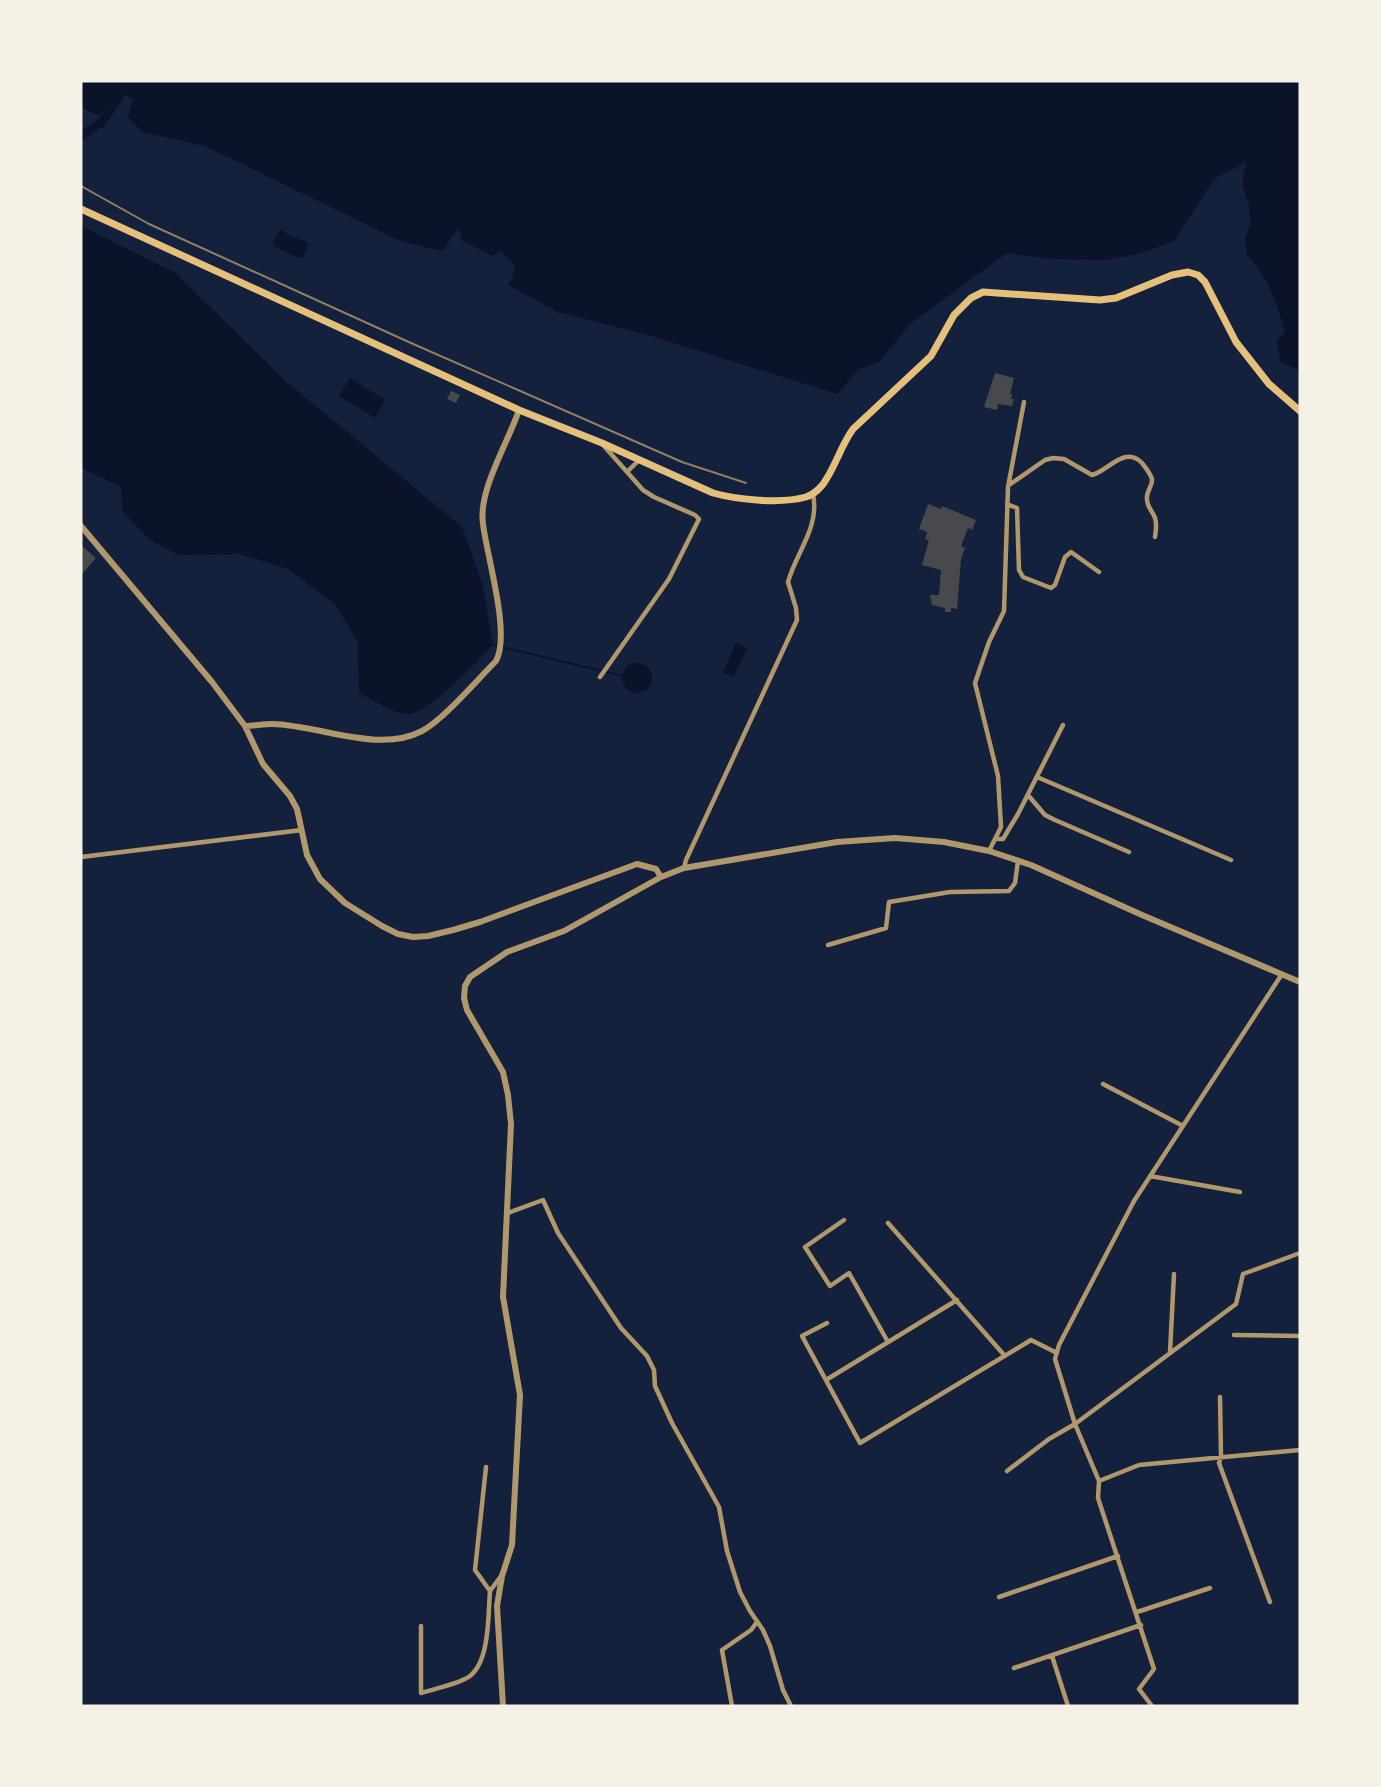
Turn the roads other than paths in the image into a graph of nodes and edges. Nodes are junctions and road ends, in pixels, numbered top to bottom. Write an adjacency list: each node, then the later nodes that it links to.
1 (81, 209): 3 (main road)
2 (1024, 402): 8 (street)
3 (519, 410): 5 (main road); 16 (street)
4 (1300, 411): 9 (main road)
5 (602, 443): 6 (main road); 7 (street)
6 (639, 460): 7 (street); 9 (main road)
7 (627, 472): 14 (street)
8 (1009, 485): 10 (street); 12 (street)
9 (813, 494): 26 (street)
10 (1007, 504): 13 (street); 20 (street)
11 (81, 525): 16 (street)
12 (1155, 537)
13 (1099, 572)
14 (601, 675)
15 (1063, 725): 17 (street)
16 (245, 726): 19 (street)
17 (1037, 777): 18 (street); 24 (street)
18 (1028, 795): 20 (street); 22 (street)
19 (302, 830): 23 (street); 27 (street)
20 (995, 839): 21 (street)
21 (989, 851): 25 (street); 26 (street)
22 (1129, 852)
23 (81, 857)
24 (1231, 860)
25 (1018, 861): 28 (street); 29 (street)
26 (684, 868): 27 (street)
27 (661, 877): 35 (street)
28 (828, 945)
29 (1282, 974): 30 (street); 32 (street)
30 (1300, 982)
31 (1102, 1084): 32 (street)
32 (1183, 1126): 33 (street)
33 (1150, 1176): 34 (street); 46 (street)
34 (1240, 1192)
35 (508, 1213): 57 (street); 63 (street)
36 (844, 1220): 44 (street)
37 (888, 1223): 40 (street)
38 (1300, 1253): 45 (street)
39 (1174, 1274): 45 (street)
40 (957, 1300): 44 (street); 47 (street)
41 (827, 1323): 48 (street)
42 (1234, 1335): 43 (street)
43 (1300, 1336)
44 (888, 1342): 48 (street)
45 (1170, 1352): 50 (street)
46 (1057, 1353): 47 (street); 50 (street)
47 (1005, 1356): 48 (street)
48 (826, 1380)
49 (1220, 1397): 52 (street)
50 (1075, 1424): 54 (street); 55 (street)
51 (1300, 1450): 52 (street)
52 (1221, 1457): 55 (street); 61 (street)
53 (486, 1467): 59 (street)
54 (1007, 1471)
55 (1099, 1480): 56 (street)
56 (1118, 1556): 60 (street); 62 (street)
57 (502, 1576): 59 (street); 68 (street)
58 (1210, 1588): 62 (street)
59 (490, 1591): 65 (street)
60 (999, 1597)
61 (1270, 1602)
62 (1137, 1612): 64 (street)
63 (757, 1622): 69 (street); 70 (street)
64 (1141, 1625): 66 (street); 72 (street)
65 (422, 1626)
66 (1052, 1656): 67 (street); 71 (street)
67 (1014, 1668)
68 (503, 1706)
69 (732, 1706)
70 (791, 1706)
71 (1068, 1706)
72 (1152, 1706)

